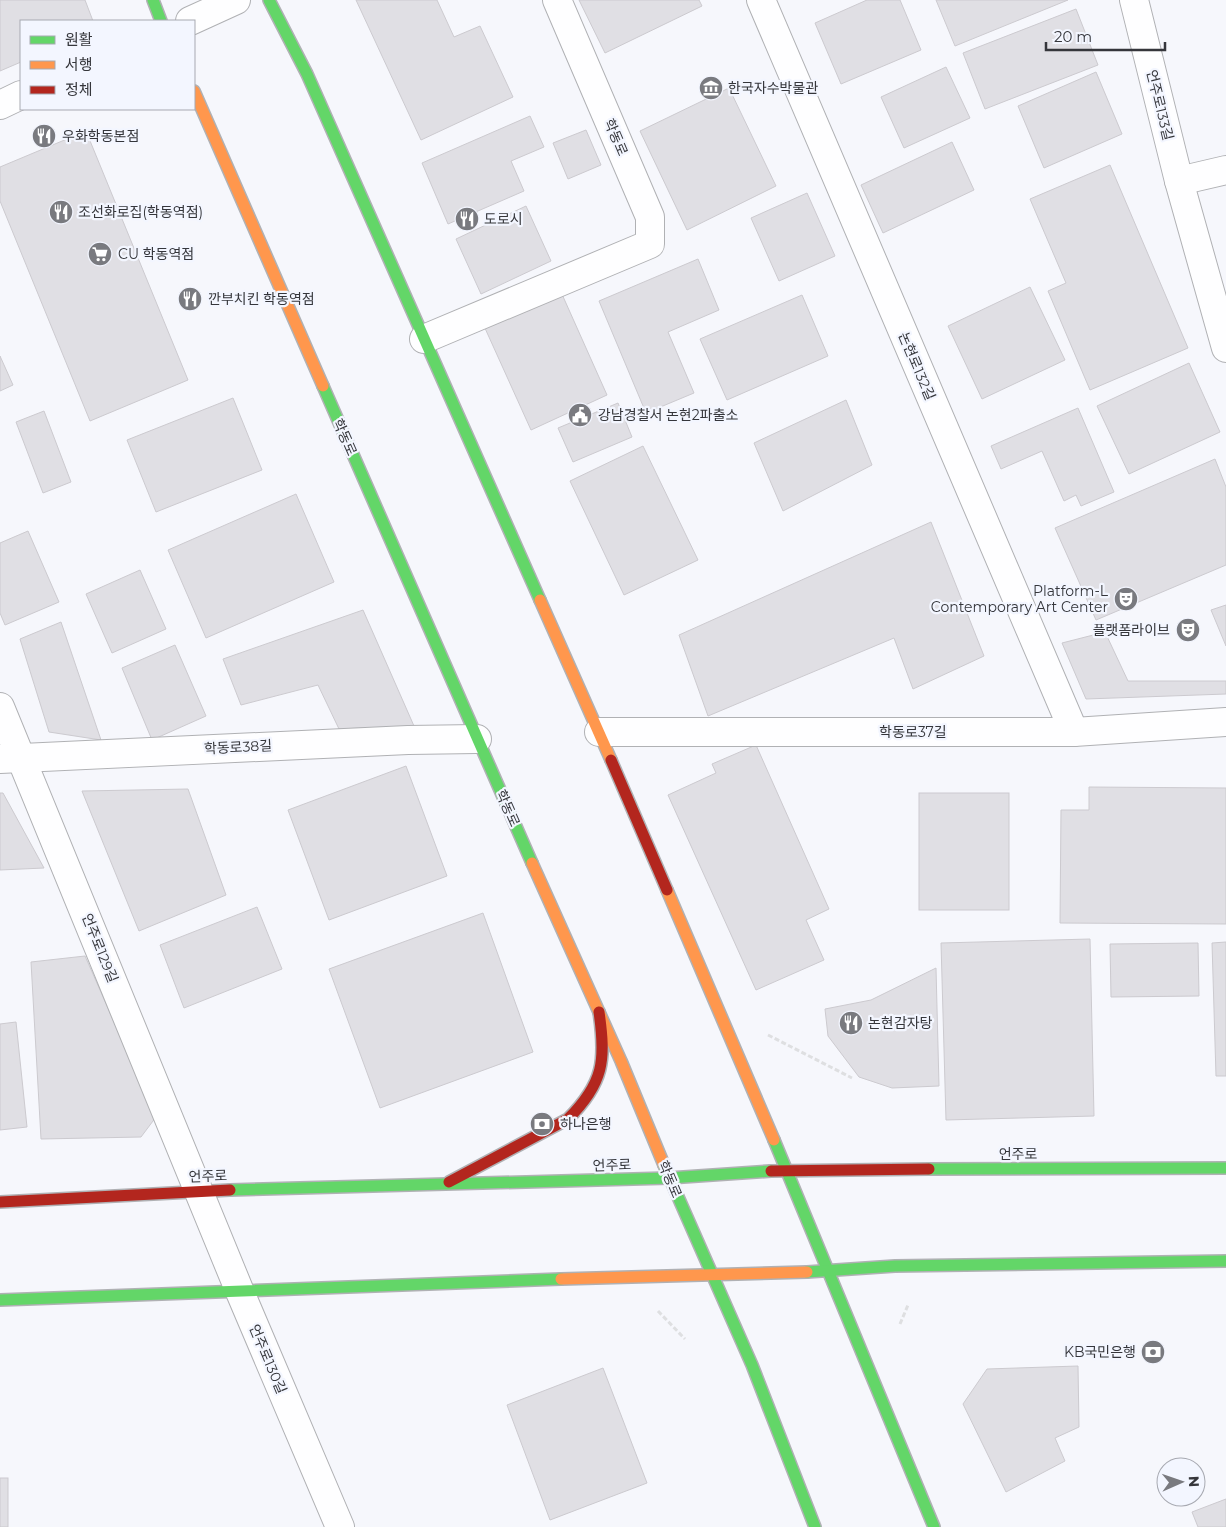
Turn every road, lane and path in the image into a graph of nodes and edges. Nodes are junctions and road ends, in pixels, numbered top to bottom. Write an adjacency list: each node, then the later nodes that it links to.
1 (153, 0): 7 (main road)
2 (236, 0): 8 (street)
3 (269, 0): 14 (main road)
4 (557, 0): 14 (street, 학동로)
5 (761, 0): 19 (street, 논현로132길)
6 (1134, 0): 13 (street, 언주로133길)
7 (161, 20)
8 (192, 20)
9 (195, 93): 20 (main road, 학동로)
10 (20, 96): 11 (street)
11 (0, 105)
12 (1226, 170): 13 (street)
13 (1179, 181): 15 (street, 언주로133길)
14 (424, 338): 18 (main road)
15 (1226, 348)
16 (0, 706): 21 (street, 언주로129길)
17 (1226, 722): 19 (street, 학동로37길)
18 (599, 732): 19 (street, 학동로37길); 26 (main road)
19 (1074, 732)
20 (477, 739): 21 (street, 학동로38길); 22 (main road, 학동로)
21 (11, 758): 29 (street, 언주로129길)
22 (599, 1012): 27 (main road, 학동로); 28 (main road)
23 (760, 1031): 24 (path)
24 (852, 1078)
25 (1226, 1168): 26 (main road, 언주로)
26 (787, 1170): 27 (main road, 언주로); 32 (main road)
27 (669, 1178): 28 (main road, 언주로); 33 (main road, 학동로)
28 (445, 1184): 29 (main road, 언주로)
29 (198, 1191): 30 (main road, 언주로); 34 (street, 언주로130길)
30 (0, 1202)
31 (1226, 1261): 32 (main road)
32 (827, 1271): 33 (main road); 42 (main road)
33 (711, 1273): 34 (main road); 41 (main road, 학동로)
34 (240, 1292): 35 (main road); 40 (street, 언주로130길)
35 (0, 1300)
36 (908, 1305): 38 (path)
37 (657, 1311): 39 (path)
38 (900, 1324)
39 (685, 1339)
40 (340, 1527)
41 (815, 1527)
42 (934, 1527)

